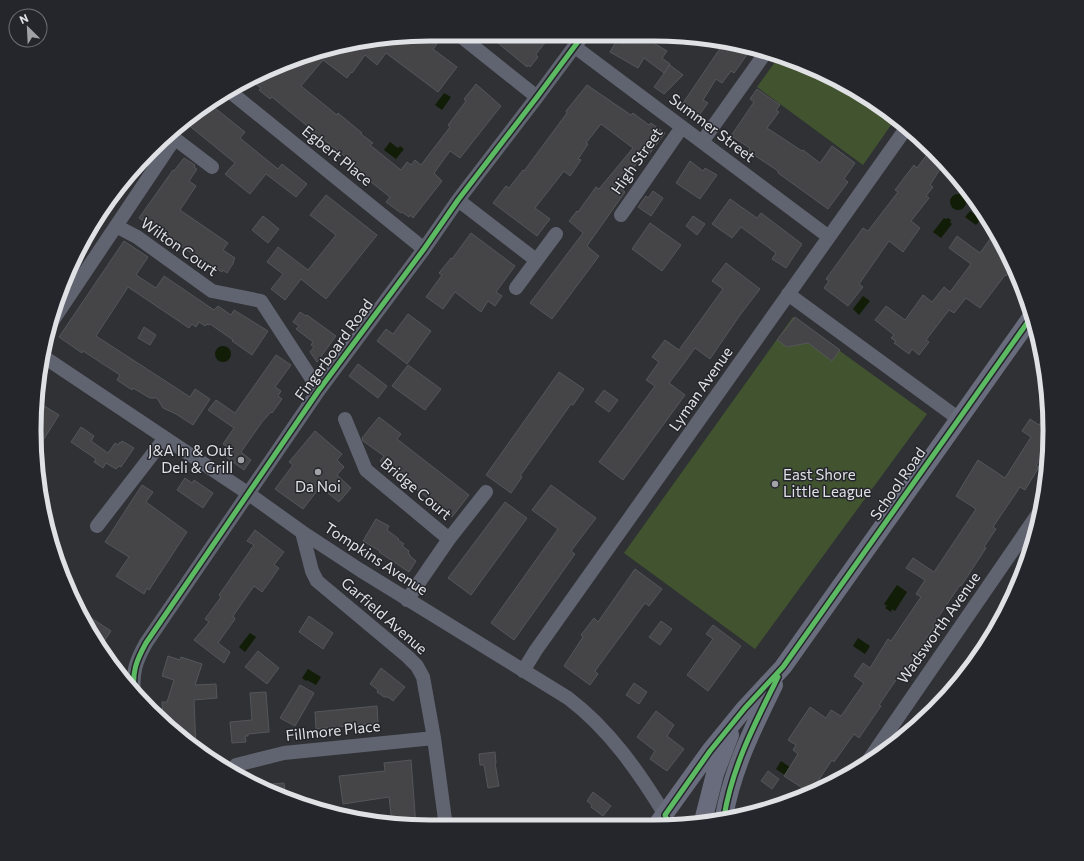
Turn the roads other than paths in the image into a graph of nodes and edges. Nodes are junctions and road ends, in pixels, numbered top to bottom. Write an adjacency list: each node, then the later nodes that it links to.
1 (467, 41): 6 (street)
2 (579, 41): 3 (street, Fingerboard Road)
3 (575, 47): 6 (street, Fingerboard Road); 7 (street, Summer Street)
4 (763, 57): 11 (street)
5 (234, 95): 18 (street, Egbert Place)
6 (538, 97): 13 (street, Fingerboard Road)
7 (682, 127): 11 (street, Summer Street); 14 (street, High Street)
8 (903, 132): 17 (street, Lyman Avenue)
9 (174, 138): 12 (street)
10 (170, 141): 15 (street)
11 (702, 142): 17 (street, Summer Street)
12 (212, 167)
13 (458, 200): 18 (street, Fingerboard Road); 19 (street)
14 (620, 215)
15 (116, 226): 22 (street); 25 (street, Wilton Court)
16 (556, 234): 19 (street)
17 (829, 237): 21 (street, Lyman Avenue)
18 (424, 249): 25 (street, Fingerboard Road)
19 (536, 260): 20 (street)
20 (516, 288)
21 (788, 294): 27 (street); 37 (street, Lyman Avenue)
22 (61, 308)
23 (1028, 322): 27 (main road, School Road)
24 (47, 359): 28 (street, Tompkins Avenue)
25 (319, 390): 30 (street, Fingerboard Road)
26 (345, 419): 34 (street, Bridge Court)
27 (959, 419): 36 (main road, School Road)
28 (166, 438): 30 (street, Tompkins Avenue); 32 (street)
29 (486, 492): 34 (street, Bridge Court)
30 (249, 494): 33 (street, Tompkins Avenue); 38 (street, Fingerboard Road)
31 (1032, 523): 41 (street, Wadsworth Avenue)
32 (97, 526)
33 (302, 532): 35 (street, Tompkins Avenue); 40 (street, Garfield Avenue)
34 (449, 540): 35 (street, Bridge Court)
35 (407, 600): 37 (street, Tompkins Avenue)
36 (783, 667): 39 (main road, School Road); 43 (main road, School Road)
37 (525, 668): 46 (street, Tompkins Avenue)
38 (133, 682)
39 (745, 708): 44 (main road); 47 (main road)
40 (434, 738): 42 (street, Fillmore Place); 45 (street, Garfield Avenue)
41 (875, 750)
42 (237, 769)
43 (725, 814)
44 (704, 817)
45 (445, 820)
46 (663, 820)
47 (666, 820)

